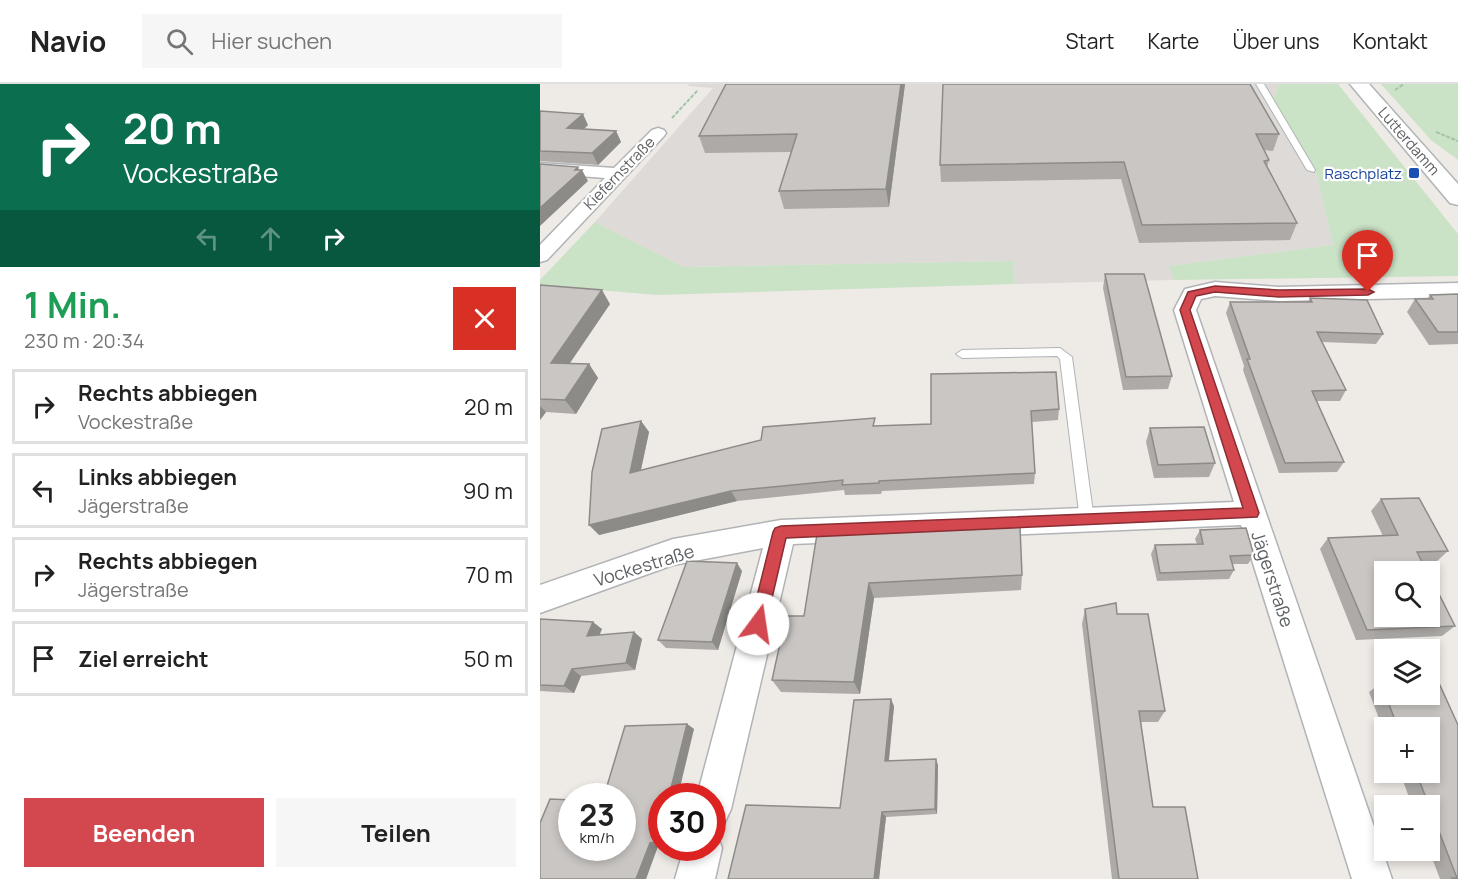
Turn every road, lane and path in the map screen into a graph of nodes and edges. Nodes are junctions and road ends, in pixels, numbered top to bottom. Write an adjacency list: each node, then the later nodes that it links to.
1 (1260, 84): 6 (lane)
2 (1359, 84): 8 (street, Lutterdamm)
3 (698, 90): 4 (path, Kiefernstraße)
4 (658, 133): 7 (street, Kiefernstraße)
5 (540, 168): 7 (street)
6 (1311, 171)
7 (619, 174): 9 (street, Kiefernstraße)
8 (1458, 198)
9 (540, 256)
10 (1458, 290): 12 (street, Jägerstraße)
11 (963, 354): 13 (lane)
12 (1252, 513): 13 (street, Vockestraße); 19 (street, Jägerstraße)
13 (1087, 520): 14 (street, Vockestraße)
14 (781, 532): 15 (street, Vockestraße); 16 (street)
15 (540, 599)
16 (718, 783)
17 (700, 861): 18 (street)
18 (695, 879)
19 (1372, 879)

